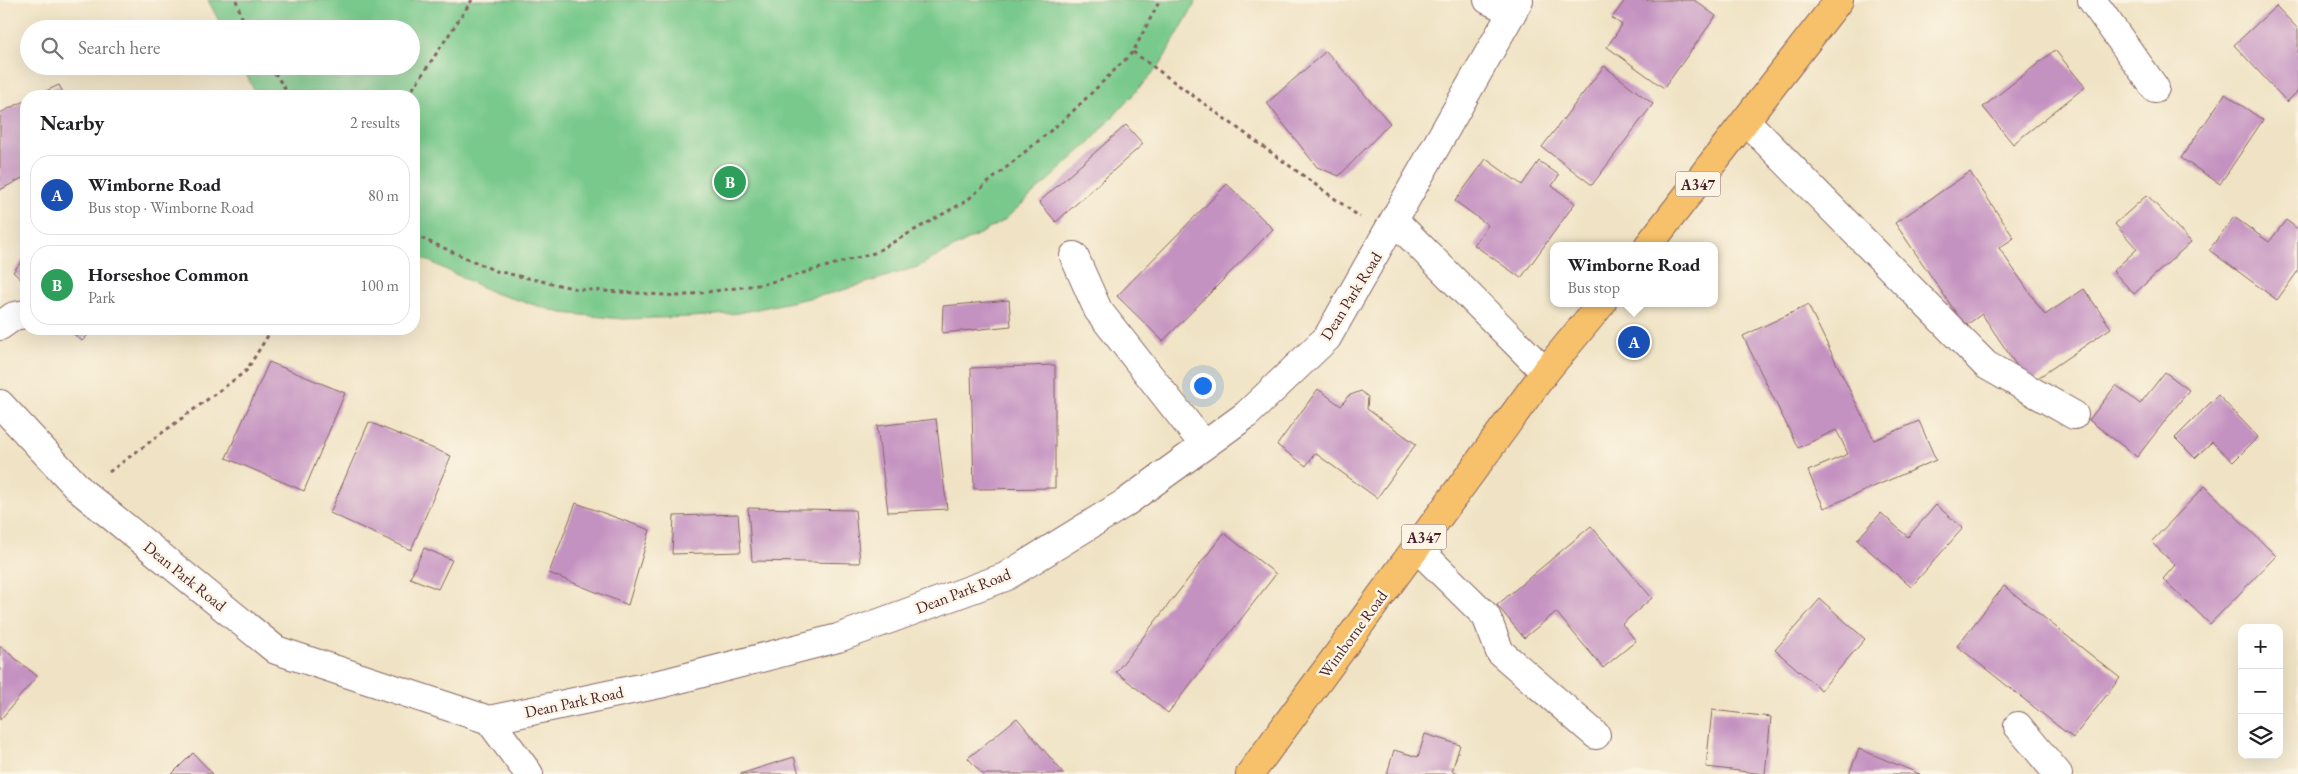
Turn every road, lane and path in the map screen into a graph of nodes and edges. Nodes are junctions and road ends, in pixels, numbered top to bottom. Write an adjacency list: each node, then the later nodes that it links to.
1 (236, 0): 8 (path)
2 (472, 0): 13 (path)
3 (1160, 0): 9 (path)
4 (1488, 0): 7 (street)
5 (1839, 0): 14 (main road, A347)
6 (2092, 0): 11 (street)
7 (1516, 6): 15 (street, Dean Park Road)
8 (243, 20)
9 (1133, 52): 15 (path); 16 (path)
10 (276, 75): 12 (path)
11 (2155, 88)
12 (286, 90)
13 (412, 90)
14 (1746, 121): 17 (main road, A347); 25 (street)
15 (1391, 229): 23 (street); 26 (street, Dean Park Road)
16 (420, 238)
17 (1651, 242)
18 (1074, 256): 26 (street)
19 (1599, 307): 23 (main road, Wimborne Road / A347)
20 (20, 315): 21 (street)
21 (0, 326)
22 (268, 335): 27 (path)
23 (1546, 372): 28 (main road, Wimborne Road / A347)
24 (0, 404): 27 (street, Dean Park Road)
25 (2074, 415)
26 (1204, 446): 29 (street, Dean Park Road)
27 (82, 492): 29 (street, Dean Park Road)
28 (1417, 548): 31 (street); 33 (main road, Wimborne Road / A347)
29 (489, 720): 32 (street)
30 (2018, 726): 34 (street)
31 (1596, 735)
32 (528, 774)
33 (1250, 774)
34 (2058, 774)

